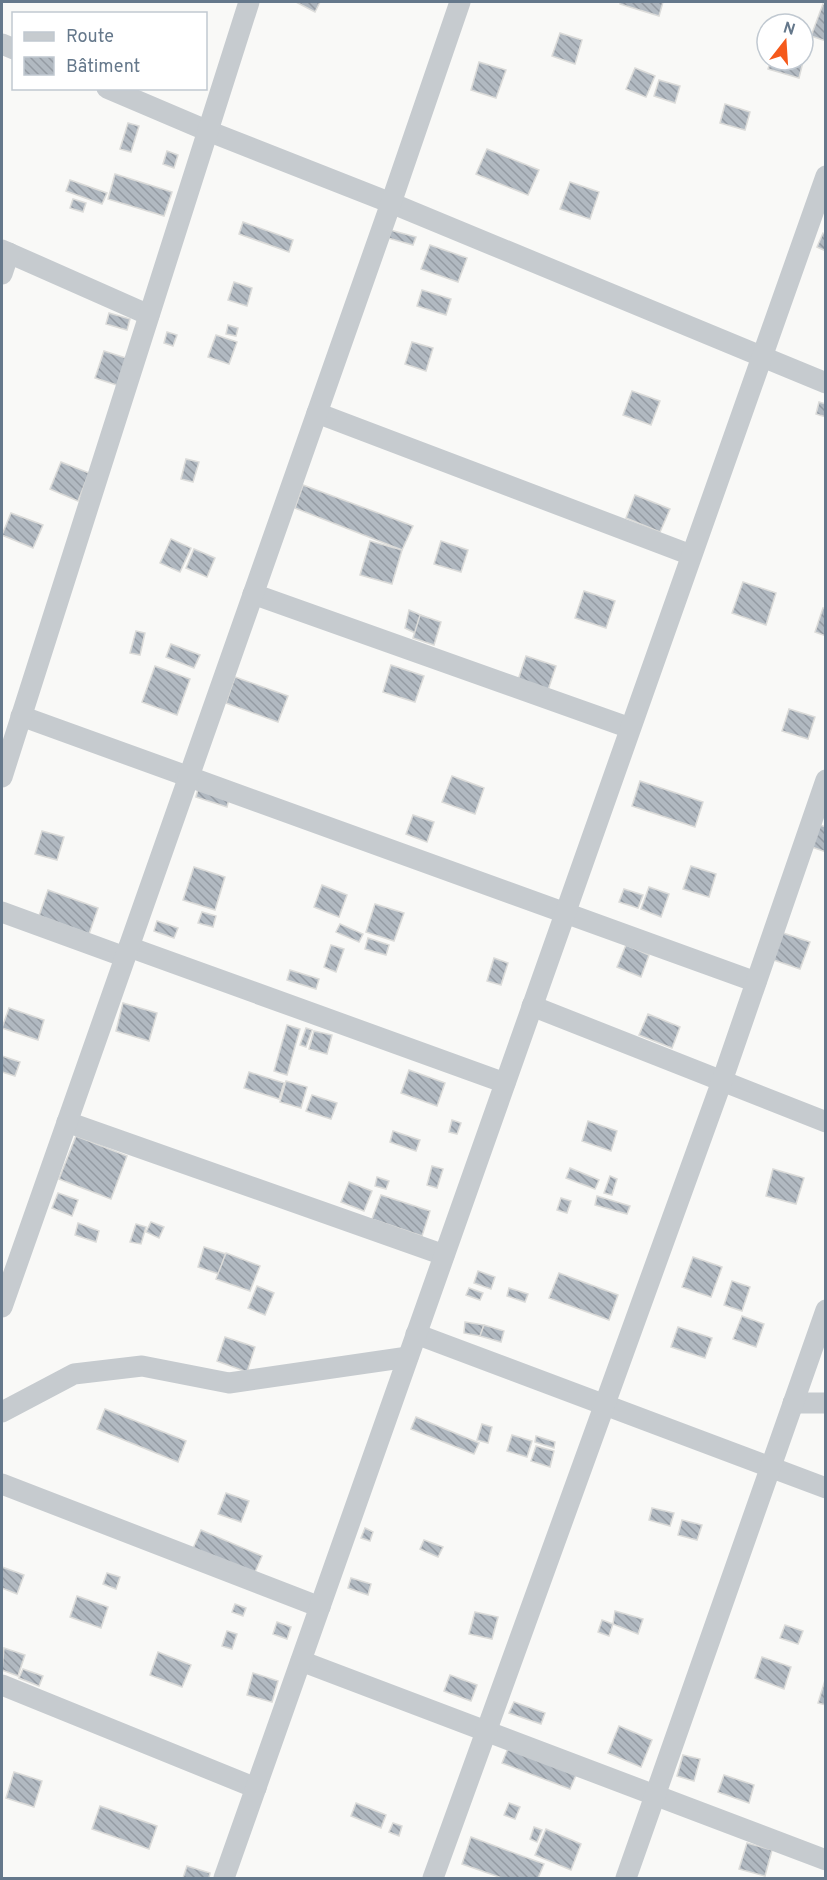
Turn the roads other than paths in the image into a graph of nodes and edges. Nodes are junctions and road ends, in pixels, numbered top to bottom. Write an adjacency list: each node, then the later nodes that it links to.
1 (249, 2): 4 (street)
2 (460, 2): 6 (street)
3 (112, 90): 4 (street)
4 (208, 131): 6 (street); 9 (street)
5 (825, 176): 10 (street)
6 (391, 203): 10 (street); 12 (street)
7 (5, 251): 8 (street); 9 (street)
8 (2, 274)
9 (149, 315): 15 (street)
10 (762, 357): 11 (street); 13 (street)
11 (825, 383)
12 (317, 413): 13 (street); 14 (street)
13 (691, 555): 16 (street)
14 (254, 594): 16 (street); 18 (street)
15 (21, 716): 17 (street); 18 (street)
16 (630, 728): 21 (street)
17 (2, 777)
18 (189, 777): 21 (street); 22 (street)
19 (825, 780): 23 (street)
20 (2, 912): 22 (street)
21 (565, 913): 23 (street); 24 (street)
22 (127, 952): 26 (street); 27 (street)
23 (756, 982): 25 (street)
24 (532, 1006): 25 (street); 26 (street)
25 (722, 1081): 28 (street); 37 (street)
26 (505, 1083): 29 (street)
27 (67, 1122): 29 (street); 30 (street)
28 (825, 1122)
29 (444, 1255): 33 (street)
30 (8, 1270): 31 (street)
31 (2, 1307)
32 (825, 1310): 35 (street)
33 (416, 1334): 34 (street); 37 (street)
34 (408, 1357): 38 (street); 42 (street)
35 (794, 1403): 36 (street); 39 (street)
36 (825, 1403)
37 (605, 1405): 39 (street); 45 (street)
38 (2, 1412)
39 (771, 1467): 41 (street); 47 (street)
40 (2, 1484): 42 (street)
41 (825, 1488)
42 (320, 1607): 43 (street)
43 (301, 1660): 45 (street); 46 (street)
44 (2, 1685): 46 (street)
45 (487, 1731): 47 (street); 51 (street)
46 (256, 1788): 50 (street)
47 (656, 1796): 48 (street); 52 (street)
48 (825, 1860)
49 (825, 1867): 53 (street)
50 (224, 1878)
51 (433, 1878)
52 (626, 1878)
53 (821, 1878)

